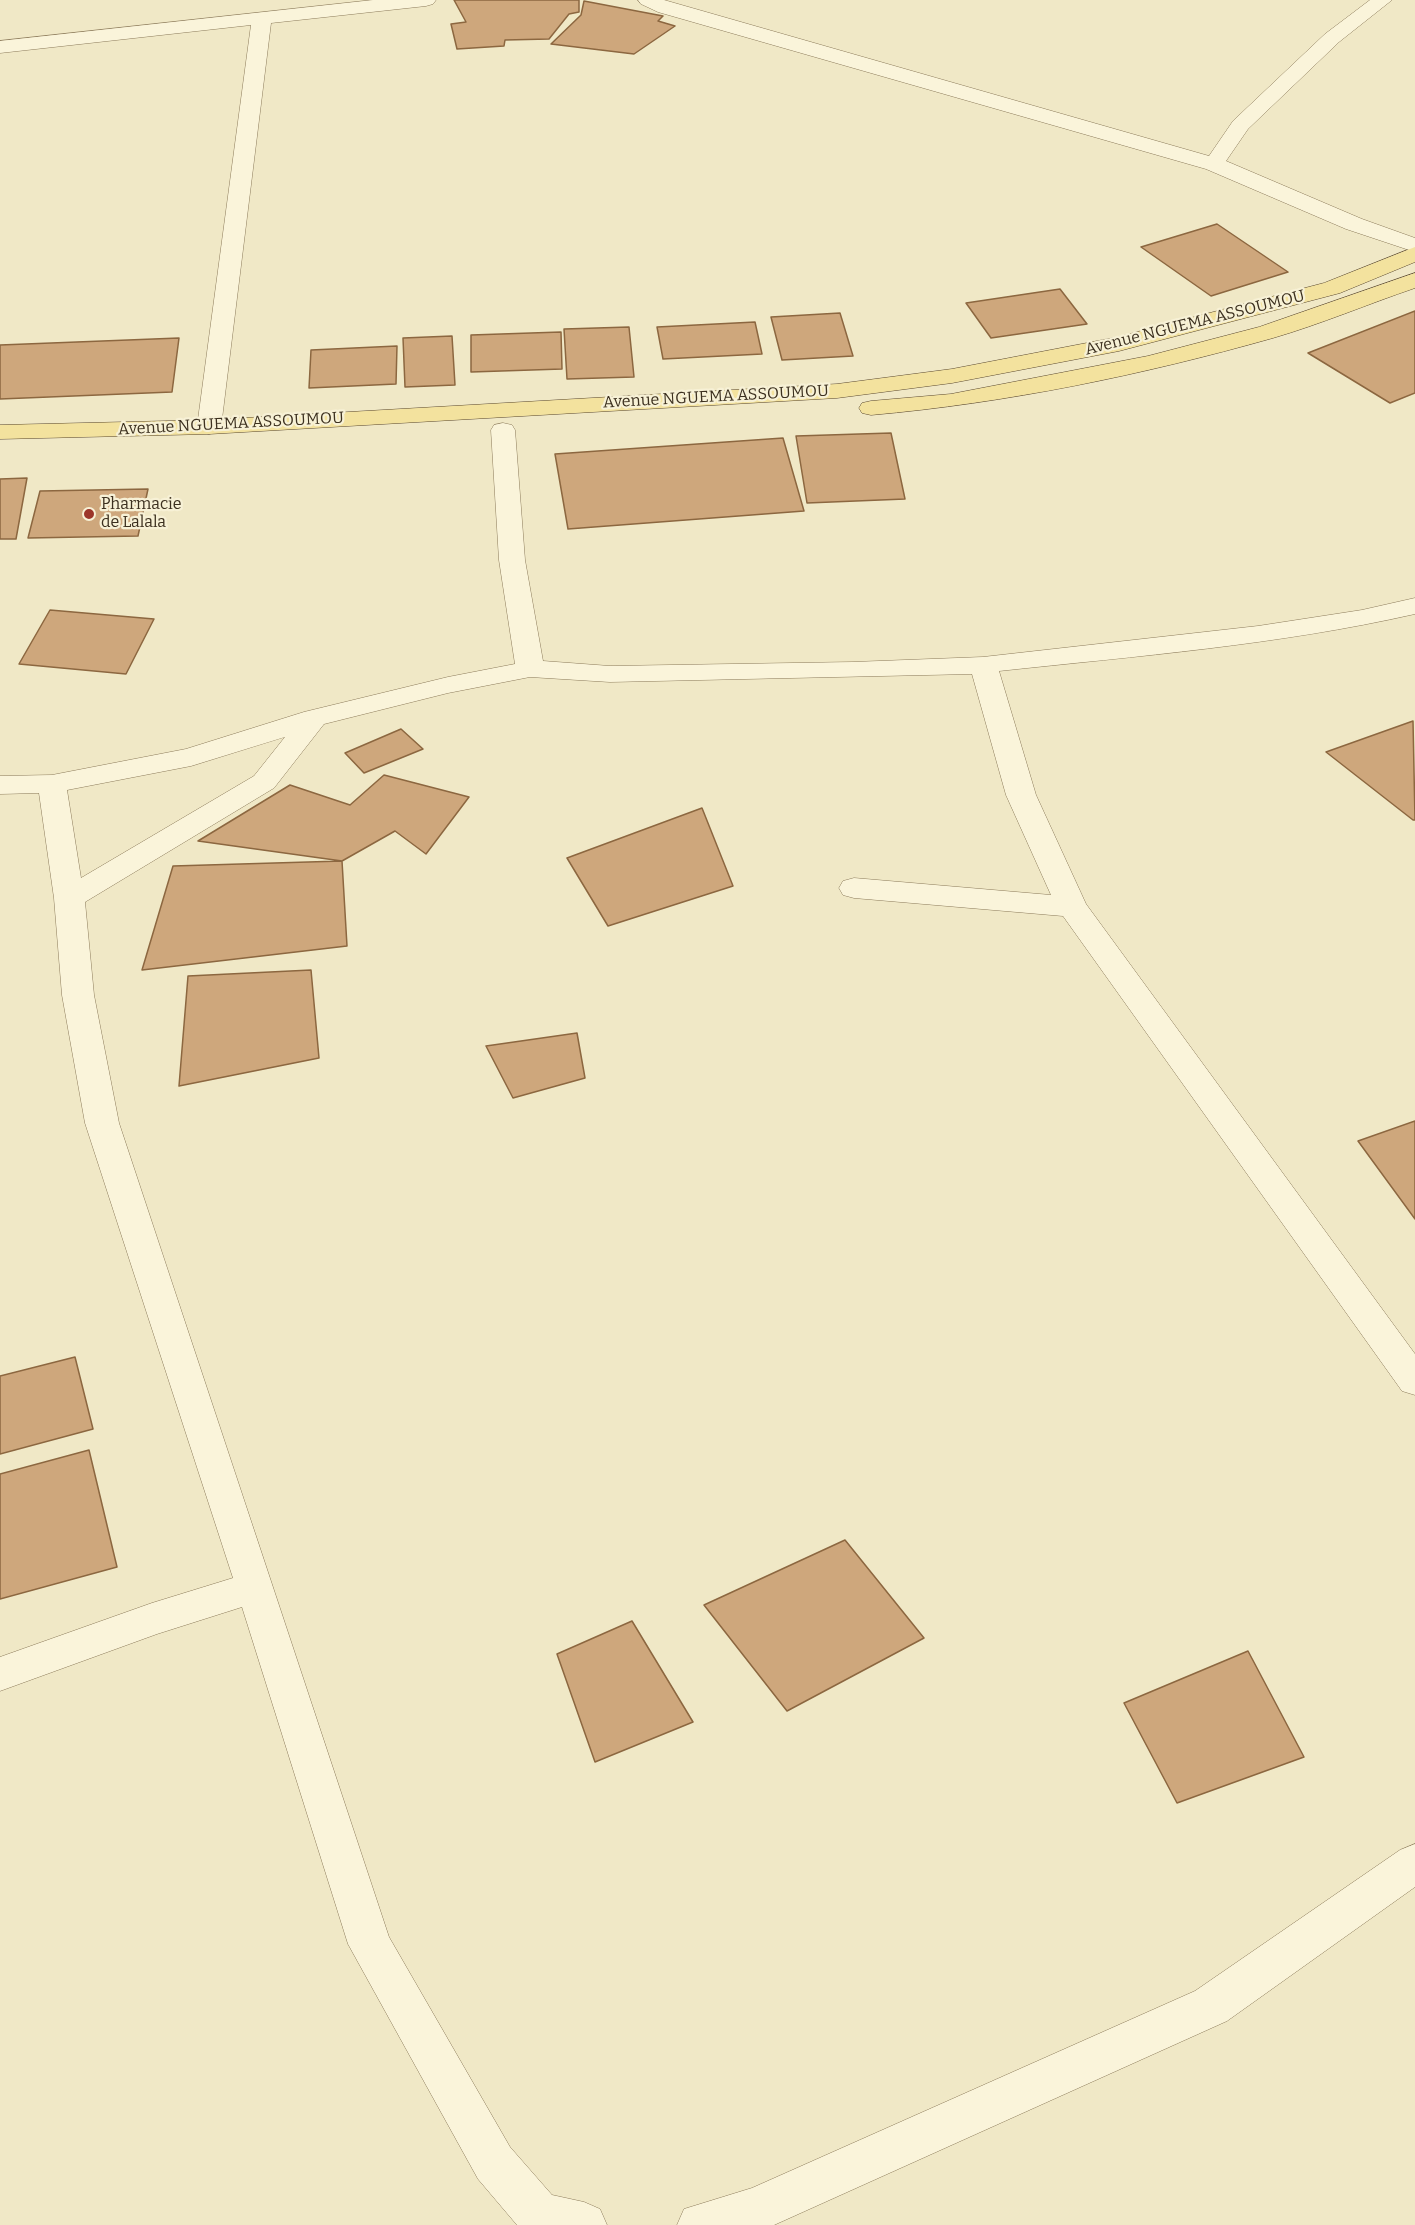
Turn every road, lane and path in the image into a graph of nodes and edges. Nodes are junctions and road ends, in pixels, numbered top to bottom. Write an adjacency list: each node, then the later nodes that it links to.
1 (426, 0): 4 (street)
2 (648, 0): 6 (street)
3 (1382, 0): 6 (street)
4 (262, 18): 5 (street); 10 (street)
5 (0, 47)
6 (1214, 164): 7 (street)
7 (1415, 245)
8 (1415, 254): 10 (main road, Avenue NGUEMA ASSOUMOU)
9 (1415, 280): 11 (main road, Avenue NGUEMA ASSOUMOU)
10 (209, 427): 12 (main road, Avenue NGUEMA ASSOUMOU)
11 (503, 430): 13 (main road, Avenue NGUEMA ASSOUMOU); 16 (street)
12 (0, 432)
13 (0, 454)
14 (1415, 606): 15 (street)
15 (983, 664): 16 (street); 22 (street)
16 (530, 669): 17 (street)
17 (314, 718): 18 (street); 21 (street)
18 (52, 784): 19 (street); 21 (street)
19 (0, 785)
20 (854, 888): 22 (street)
21 (69, 898): 24 (street)
22 (1072, 907): 23 (street)
23 (1415, 1380)
24 (255, 1587): 25 (street); 27 (street)
25 (0, 1674)
26 (1415, 1863): 28 (street)
27 (584, 2225)
28 (700, 2225)

